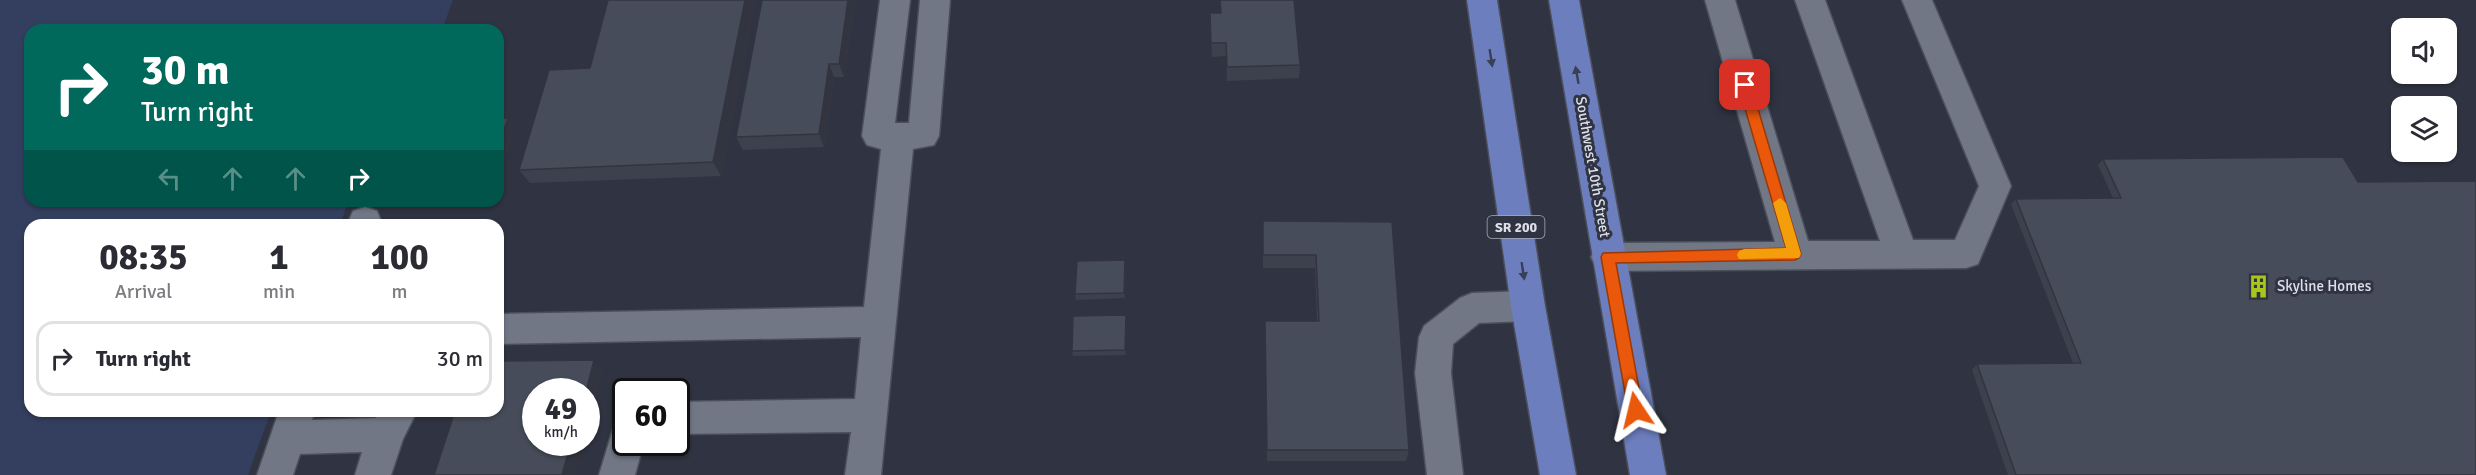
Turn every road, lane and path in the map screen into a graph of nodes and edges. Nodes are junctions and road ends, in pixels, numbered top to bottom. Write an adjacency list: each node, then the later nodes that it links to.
1 (896, 0): 8 (street)
2 (935, 0): 8 (street)
3 (1482, 0): 12 (main road, SR 200, one-way to 12)
4 (1564, 0): 11 (main road, Southwest 10th Street, one-way to 4)
5 (1720, 0): 9 (street)
6 (1810, 0): 10 (street)
7 (1917, 0): 10 (street)
8 (898, 136): 13 (street)
9 (1795, 254): 10 (street); 11 (street)
10 (1901, 254)
11 (1608, 257): 26 (main road, Southwest 10th Street)
12 (1528, 306): 24 (street); 25 (main road, SR 200)
13 (880, 322): 14 (street); 15 (street)
14 (504, 329)
15 (871, 415): 16 (street); 23 (street)
16 (690, 418)
17 (392, 423): 18 (street); 21 (street)
18 (293, 425): 20 (street)
19 (622, 456): 22 (street)
20 (275, 475)
21 (373, 475)
22 (617, 475)
23 (863, 475)
24 (1445, 475)
25 (1558, 475)
26 (1648, 475)

